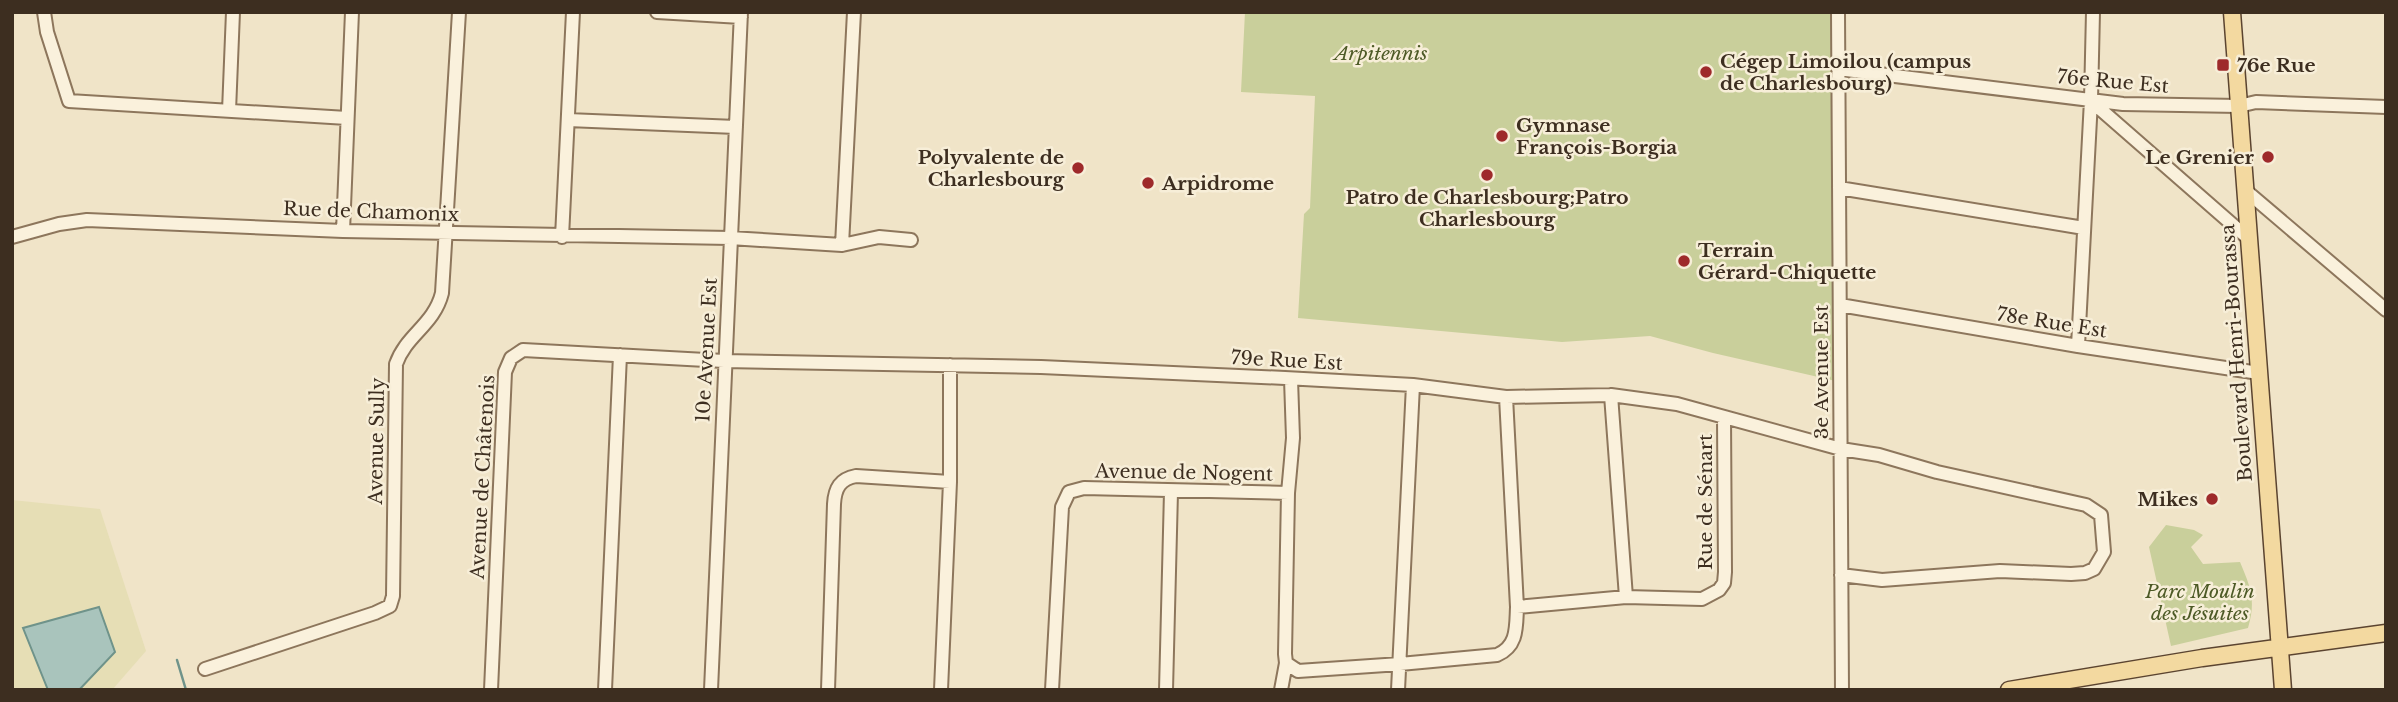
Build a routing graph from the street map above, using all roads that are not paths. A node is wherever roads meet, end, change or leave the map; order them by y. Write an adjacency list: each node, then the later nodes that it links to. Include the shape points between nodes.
1 (44, 12): 16 (street, via 69,101)
2 (233, 12): 16 (street)
3 (352, 12): 17 (street)
4 (460, 12): 24 (street, Avenue Sully)
5 (573, 12): 18 (street)
6 (657, 12): 11 (street)
7 (854, 12): 30 (street)
8 (1838, 12): 12 (street, 3e Avenue Est)
9 (2093, 12): 13 (street)
10 (2232, 12): 14 (main road, Boulevard Henri-Bourassa)
11 (741, 15): 19 (street, 10e Avenue Est)
12 (1838, 69): 13 (street, 76e Rue Est); 20 (street, 3e Avenue Est)
13 (2091, 100): 14 (street, 76e Rue Est); 22 (street); 28 (street)
14 (2239, 106): 15 (street, 76e Rue Est, via 2256,102); 21 (main road, Boulevard Henri-Bourassa)
15 (2386, 107)
16 (229, 111): 17 (street)
17 (347, 118): 23 (street)
18 (568, 120): 19 (street); 26 (street)
19 (736, 127): 27 (street, 10e Avenue Est)
20 (1839, 188): 22 (street); 31 (street, 3e Avenue Est)
21 (2245, 190): 28 (main road, Boulevard Henri-Bourassa); 32 (street)
22 (2084, 228): 33 (street)
23 (342, 231): 24 (street, Rue de Chamonix); 25 (street, Rue de Chamonix, via 87,220)
24 (447, 233): 26 (street, Rue de Chamonix); 54 (street, Avenue Sully, via 440,303 396,364 390,606)
25 (12, 237)
26 (562, 237): 27 (street, Rue de Chamonix)
27 (730, 239): 30 (street, Rue de Chamonix); 35 (street, 10e Avenue Est)
28 (2249, 239): 37 (main road, Boulevard Henri-Bourassa)
29 (911, 240): 30 (street, Rue de Chamonix, via 879,237)
30 (842, 244)
31 (1840, 305): 33 (street, 78e Rue Est); 43 (street, 3e Avenue Est)
32 (2386, 310)
33 (2078, 346): 37 (street, 78e Rue Est)
34 (620, 355): 35 (street, Avenue de Châtenois); 55 (street, Avenue de Châtenois, via 523,350 508,363); 56 (street)
35 (724, 360): 36 (street, 79e Rue Est); 57 (street, 10e Avenue Est)
36 (950, 365): 38 (street, 79e Rue Est); 44 (street)
37 (2259, 373): 51 (main road, Boulevard Henri-Bourassa)
38 (1291, 379): 39 (street, 79e Rue Est); 46 (street, via 1293,438)
39 (1413, 385): 41 (street, 79e Rue Est); 53 (street)
40 (1611, 395): 41 (street, 79e Rue Est); 42 (street, 79e Rue Est, via 1677,404); 48 (street)
41 (1506, 397): 49 (street)
42 (1724, 417): 43 (street, 79e Rue Est); 48 (street, Rue de Sénart, via 1724,583 1702,599)
43 (1841, 449): 47 (street, 3e Avenue Est); 47 (street, 79e Rue Est, via 2086,505 2101,515 2104,527 2104,552 2094,569 2085,573 2000,571 1882,580)
44 (950, 482): 58 (street, via 856,476 846,478 836,489); 59 (street)
45 (1171, 492): 46 (street, Avenue de Nogent); 60 (street, Avenue de Nogent, via 1084,488 1064,498); 61 (street)
46 (1288, 493): 52 (street)
47 (1842, 575): 64 (street, 3e Avenue Est)
48 (1626, 597): 49 (street, Rue de Sénart)
49 (1517, 607): 53 (street, via 1517,630 1506,651)
50 (2386, 633): 51 (main road)
51 (2279, 647): 65 (main road); 66 (main road, Boulevard Henri-Bourassa)
52 (1286, 663): 53 (street, via 1307,672); 62 (street)
53 (1400, 664): 63 (street)
54 (205, 669)
55 (491, 690)
56 (606, 690)
57 (711, 690)
58 (828, 690)
59 (941, 690)
60 (1052, 690)
61 (1166, 690)
62 (1281, 690)
63 (1398, 690)
64 (1842, 690)
65 (2009, 690)
66 (2283, 690)

